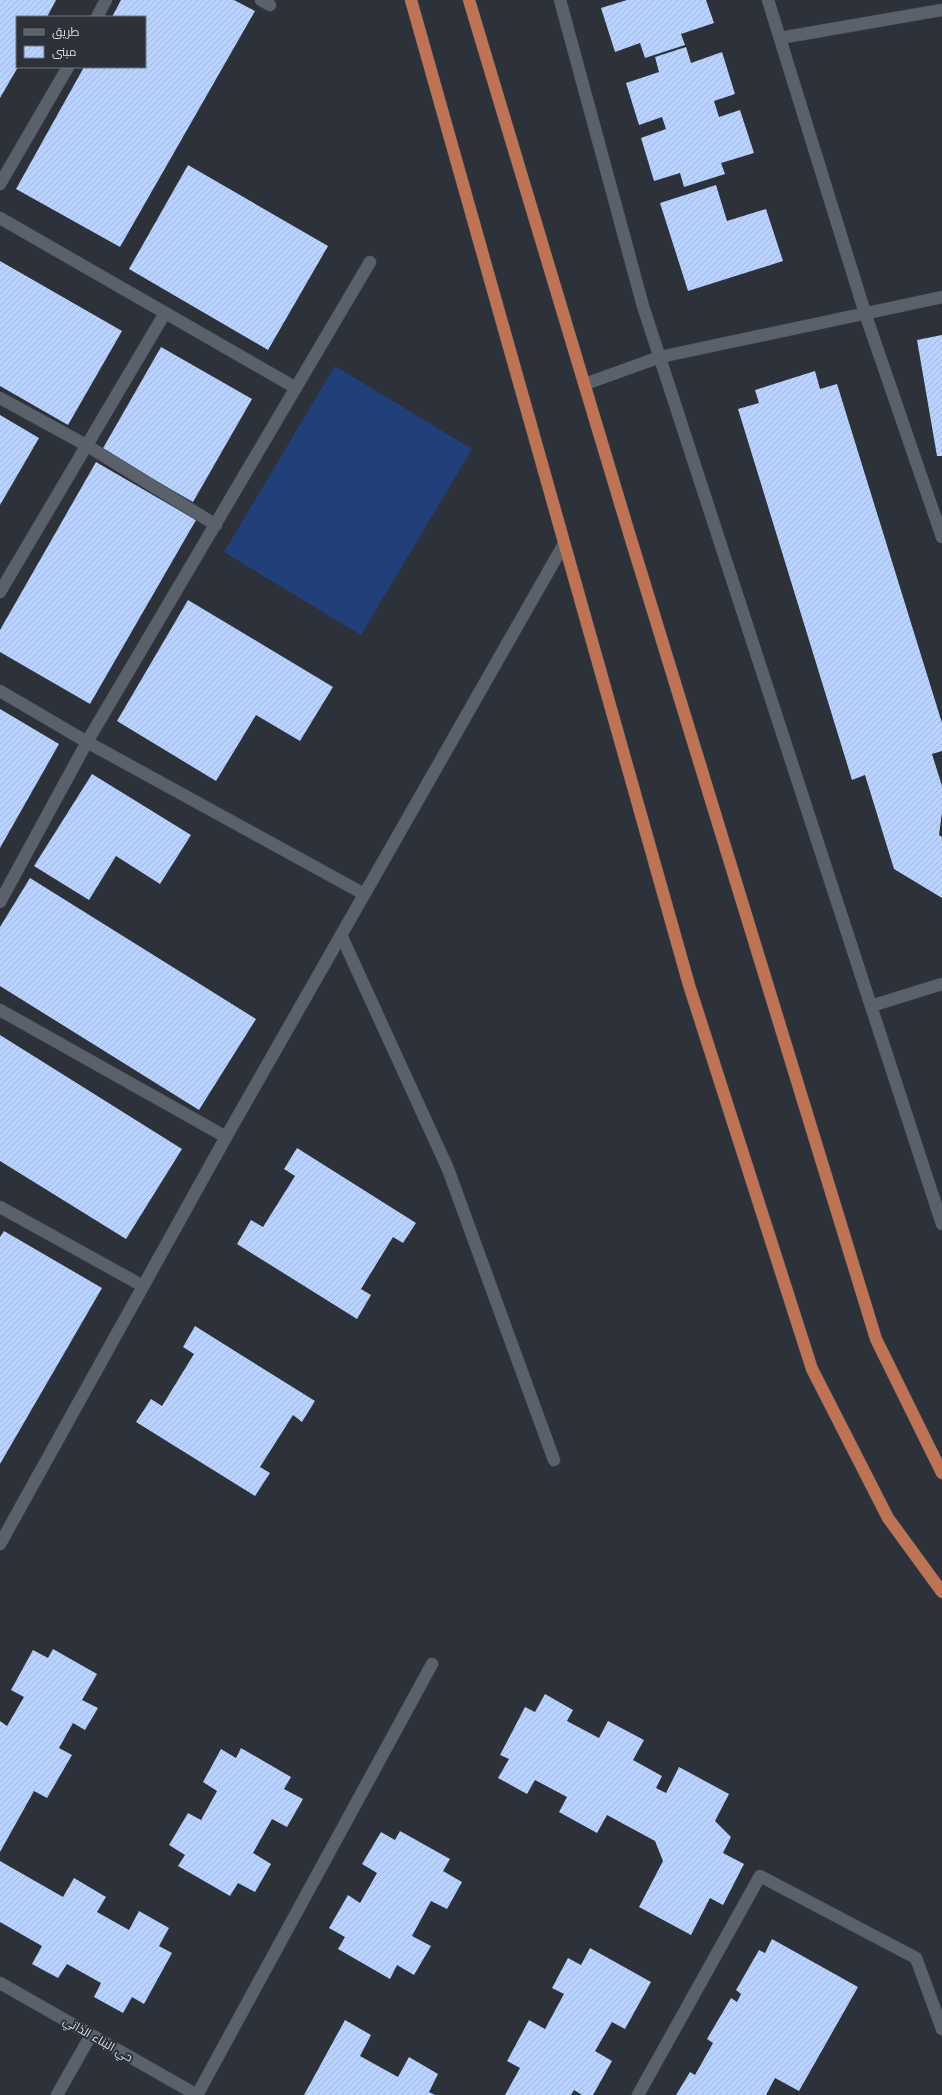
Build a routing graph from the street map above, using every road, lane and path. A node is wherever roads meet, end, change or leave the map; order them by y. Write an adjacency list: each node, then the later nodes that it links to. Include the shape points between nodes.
1 (106, 0): 7 (street)
2 (411, 0): 23 (highway)
3 (469, 0): 17 (highway)
4 (560, 0): 16 (street, via 643,306)
5 (768, 0): 8 (street)
6 (942, 10): 8 (street)
7 (98, 16)
8 (780, 38): 15 (street)
9 (67, 68): 10 (street)
10 (0, 184)
11 (0, 218): 14 (street)
12 (370, 262): 18 (street)
13 (942, 297): 15 (street)
14 (165, 313): 18 (street); 20 (street)
15 (865, 313): 16 (street); 22 (street)
16 (660, 357): 17 (street); 31 (street)
17 (585, 384): 38 (highway, via 876,1339)
18 (296, 388): 21 (street)
19 (0, 398): 20 (street)
20 (86, 445): 21 (street); 24 (street)
21 (216, 525): 26 (street)
22 (942, 537)
23 (564, 544): 27 (street); 40 (highway, via 688,986 812,1369 888,1518)
24 (0, 592)
25 (0, 691): 26 (street)
26 (87, 742): 27 (street); 28 (street)
27 (364, 894): 29 (street)
28 (0, 902)
29 (341, 935): 33 (street); 37 (street, via 448,1169)
30 (942, 984): 31 (street)
31 (871, 1006): 35 (street)
32 (0, 1010): 33 (street)
33 (226, 1137): 36 (street)
34 (0, 1208): 36 (street)
35 (942, 1224)
36 (143, 1286): 39 (street)
37 (554, 1460)
38 (942, 1474)
39 (0, 1544)
40 (942, 1592)
41 (432, 1664): 46 (street)
42 (0, 1983): 44 (street, حي البناء الذاتي)
43 (942, 2030): 47 (street, via 916,1958 760,1876)
44 (91, 2034): 45 (street); 46 (street, حي البناء الذاتي)
45 (57, 2095)
46 (197, 2095)
47 (638, 2095)

